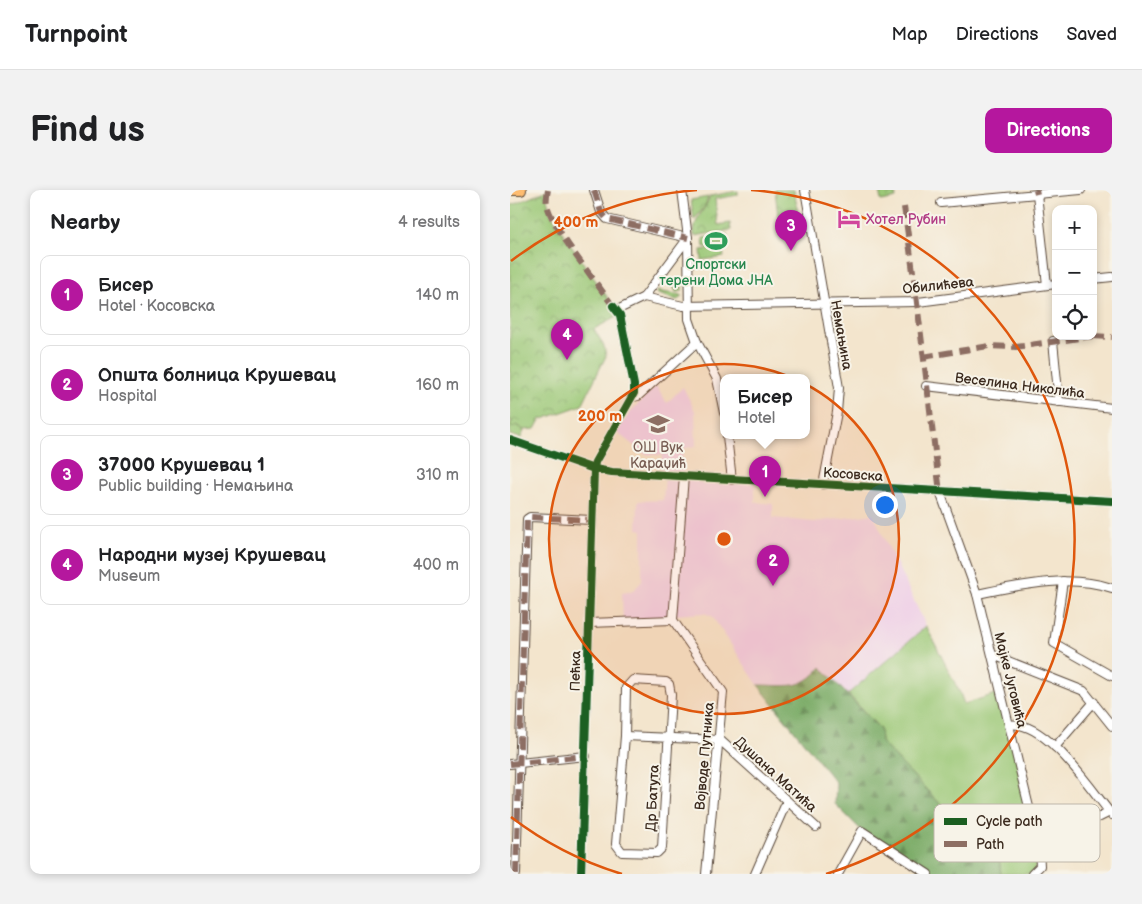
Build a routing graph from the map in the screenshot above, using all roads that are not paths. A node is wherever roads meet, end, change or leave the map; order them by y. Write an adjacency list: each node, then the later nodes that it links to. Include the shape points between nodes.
1 (594, 190): 7 (street, via 601,212 608,219)
2 (682, 190): 7 (street)
3 (806, 190): 12 (street, Немањина)
4 (1081, 190): 5 (street)
5 (1037, 194): 6 (street); 10 (street)
6 (941, 203)
7 (688, 238): 11 (street); 13 (street)
8 (1112, 277): 9 (street)
9 (1097, 279)
10 (1052, 284): 12 (street, Обилићева, via 918,302)
11 (644, 297): 13 (street, Обилићева); 18 (street, via 615,308 634,381 634,393)
12 (823, 303): 13 (street, Обилићева); 26 (street, Немањина, via 839,396)
13 (688, 306): 15 (street)
14 (1053, 341): 19 (street)
15 (697, 342): 17 (street, via 717,379); 18 (street, via 638,396)
16 (926, 386): 19 (street, Веселина Николића)
17 (720, 394)
18 (630, 398): 23 (street)
19 (1059, 402): 20 (street, Веселина Николића)
20 (1112, 408)
21 (727, 439): 25 (street)
22 (510, 440): 23 (street, Косовска)
23 (594, 469): 24 (street, Косовска); 29 (street, Пећка)
24 (684, 476): 25 (street, Косовска); 33 (street)
25 (732, 480): 26 (street, Косовска)
26 (823, 485): 27 (street, Косовска)
27 (940, 492): 28 (street, Косовска); 32 (street, Мајке Југовића)
28 (1112, 501)
29 (592, 520): 34 (street, Пећка); 45 (street, via 527,519)
30 (1063, 581): 31 (street, via 1075,580); 32 (street); 36 (street, via 1054,643)
31 (1112, 588)
32 (977, 594): 35 (street, Мајке Југовића)
33 (674, 620): 34 (street); 42 (street, Војводе Путника, via 723,692)
34 (589, 623): 44 (street, Пећка)
35 (993, 655): 37 (street, via 1080,689); 38 (street, Мајке Југовића)
36 (1112, 676)
37 (1094, 702): 39 (street); 43 (street)
38 (1010, 725): 43 (street, via 1019,723 1030,728); 47 (street, Мајке Југовића)
39 (1112, 726)
40 (625, 736): 41 (street); 41 (street, Др Батута, via 627,685 633,680 648,680 669,684 672,704); 41 (street, Др Батута, via 616,844 622,852 656,853 662,848)
41 (668, 738): 42 (street)
42 (720, 740): 46 (street, Душана Матића); 53 (street, Војводе Путника)
43 (1055, 747): 48 (street)
44 (586, 756): 45 (street); 52 (street, Пећка)
45 (514, 764): 51 (street)
46 (787, 802): 49 (street, Душана Матића); 54 (street)
47 (1028, 804)
48 (1111, 814)
49 (816, 827)
50 (1040, 862): 57 (street, Мајке Југовића)
51 (516, 874)
52 (581, 874)
53 (706, 874)
54 (755, 874)
55 (838, 874): 56 (street, via 862,831)
56 (928, 874)
57 (1032, 874)

